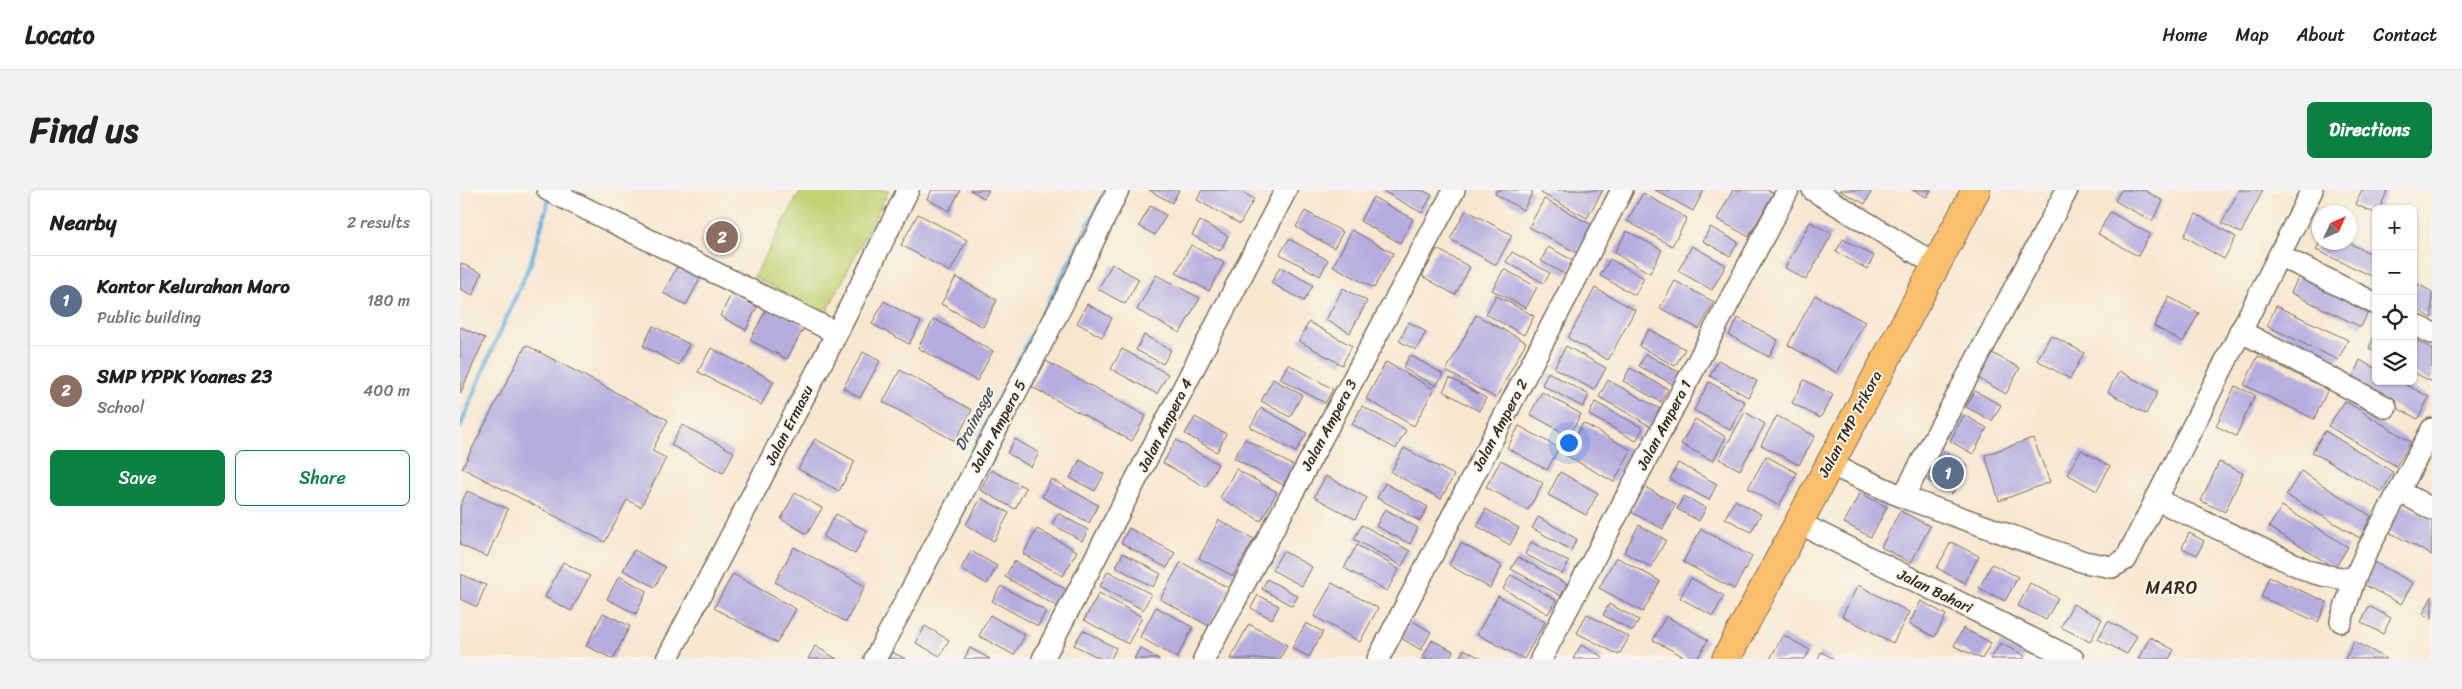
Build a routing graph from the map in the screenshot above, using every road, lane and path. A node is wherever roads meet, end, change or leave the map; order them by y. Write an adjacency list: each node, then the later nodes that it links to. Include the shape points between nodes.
1 (548, 190): 17 (street)
2 (908, 190): 17 (street, Jalan Ermasu)
3 (1118, 190): 30 (street, Jalan Ampera 5, via 1064,301)
4 (1286, 190): 31 (street, Jalan Ampera 4)
5 (1454, 190): 32 (street, Jalan Ampera 3)
6 (1622, 190): 33 (street, Jalan Ampera 2)
7 (1788, 190): 34 (street, Jalan Ampera 1)
8 (1976, 190): 13 (highway, Jalan TMP Trikora)
9 (2067, 190): 23 (street)
10 (2312, 190): 12 (street)
11 (1818, 191): 13 (street)
12 (2279, 255): 14 (street); 16 (street)
13 (1936, 265): 21 (highway, Jalan TMP Trikora)
14 (2372, 302)
15 (2417, 326): 18 (street)
16 (2240, 331): 19 (street); 24 (street)
17 (837, 332): 29 (street, Jalan Ermasu)
18 (2432, 333)
19 (2386, 407)
20 (2432, 429): 22 (street)
21 (1829, 464): 23 (street); 26 (highway, Jalan TMP Trikora)
22 (2399, 491): 25 (street); 27 (street)
23 (1903, 496): 24 (street, via 2084,562 2112,566 2126,559)
24 (2155, 499): 27 (street, via 2311,572)
25 (2432, 509)
26 (1797, 522): 35 (highway, Jalan TMP Trikora); 36 (street, Jalan Bahari)
27 (2354, 580): 28 (street)
28 (2341, 621)
29 (668, 659)
30 (875, 659)
31 (1043, 659)
32 (1204, 659)
33 (1378, 659)
34 (1541, 659)
35 (1726, 659)
36 (2073, 659)

